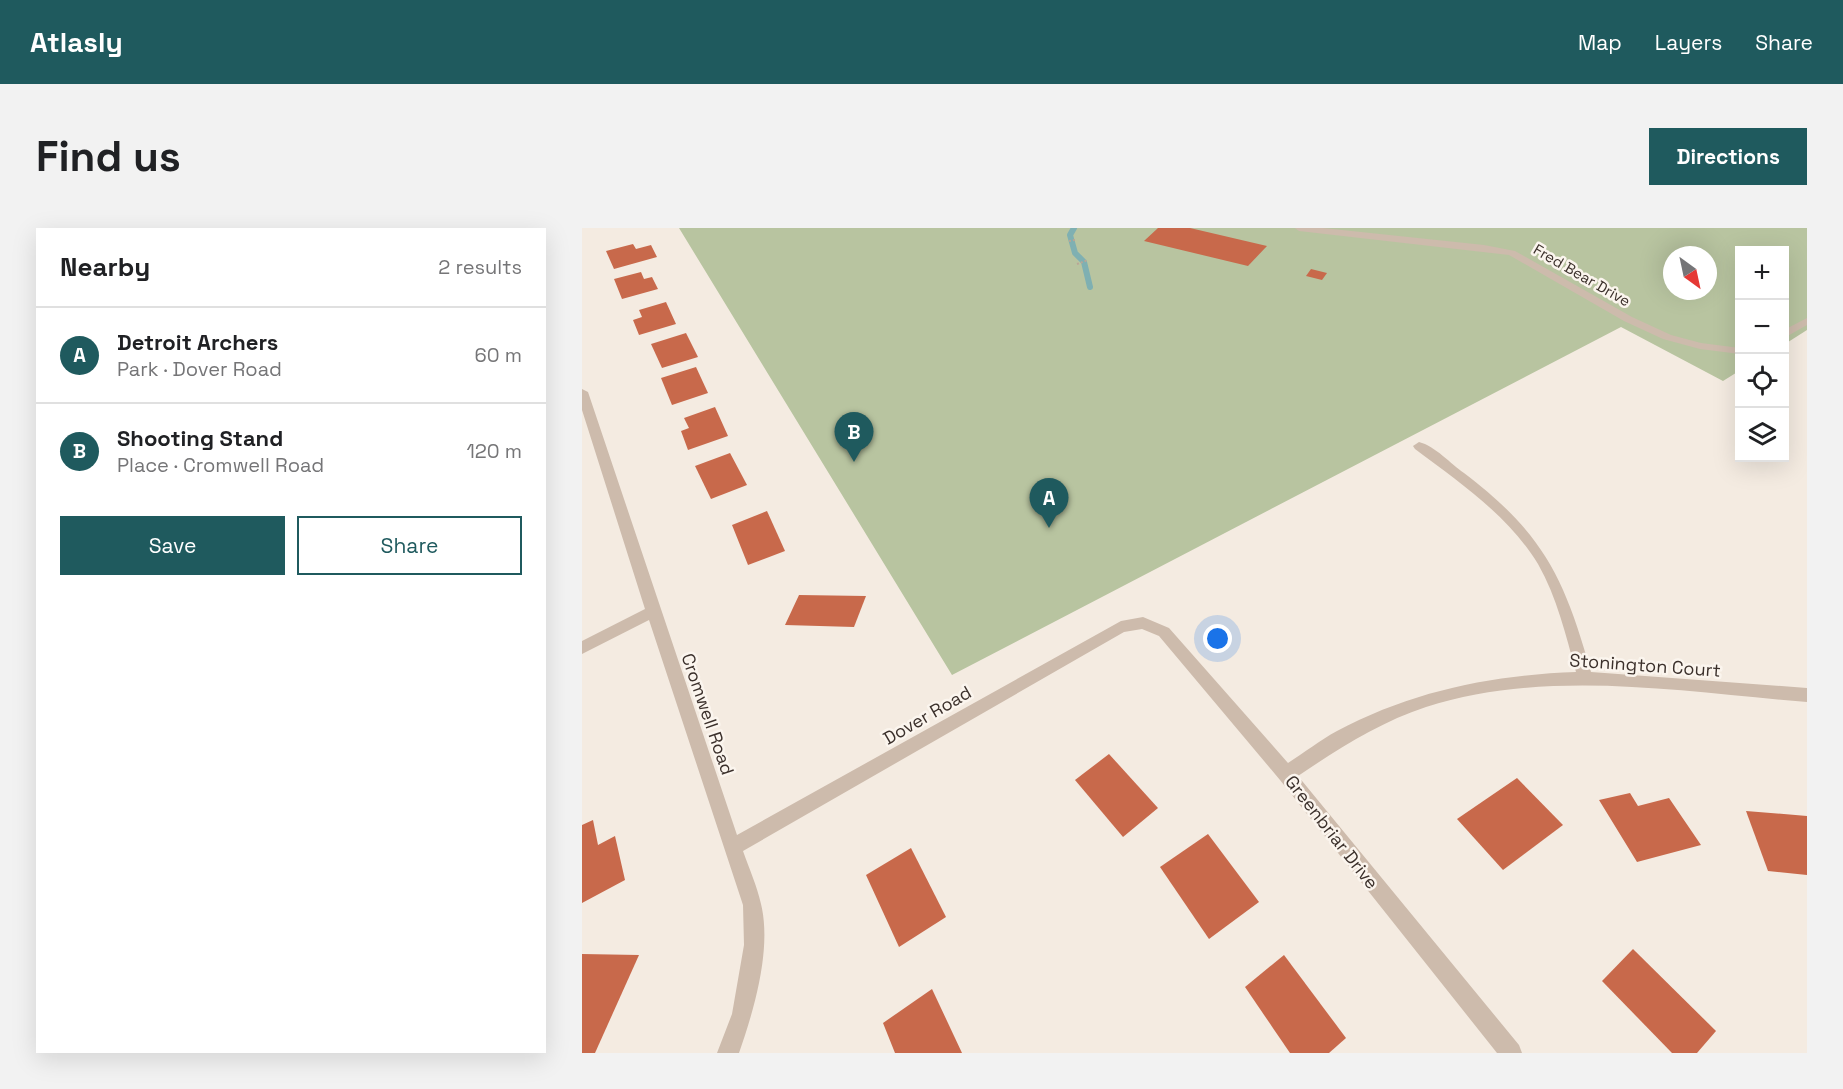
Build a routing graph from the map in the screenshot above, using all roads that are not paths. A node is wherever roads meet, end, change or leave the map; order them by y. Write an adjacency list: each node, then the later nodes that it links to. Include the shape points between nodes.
1 (1299, 228): 4 (street, Fred Bear Drive, via 1512,253 1667,337)
2 (1807, 321): 3 (street)
3 (1789, 332)
4 (1735, 350)
5 (582, 392): 7 (street, Cromwell Road)
6 (1419, 446): 10 (street, via 1504,513 1536,550 1558,594)
7 (654, 611): 9 (street); 13 (street, Cromwell Road)
8 (1143, 623): 12 (street, Greenbriar Drive, via 1164,632); 13 (street, Dover Road, via 1121,627)
9 (582, 648)
10 (1585, 678): 11 (street, Stonington Court); 12 (street, Stonington Court, via 1492,685 1423,701 1343,736)
11 (1807, 695)
12 (1286, 774): 15 (street, Greenbriar Drive)
13 (733, 848): 14 (street, Cromwell Road, via 752,905 754,945 742,1014)
14 (728, 1053)
15 (1511, 1053)

